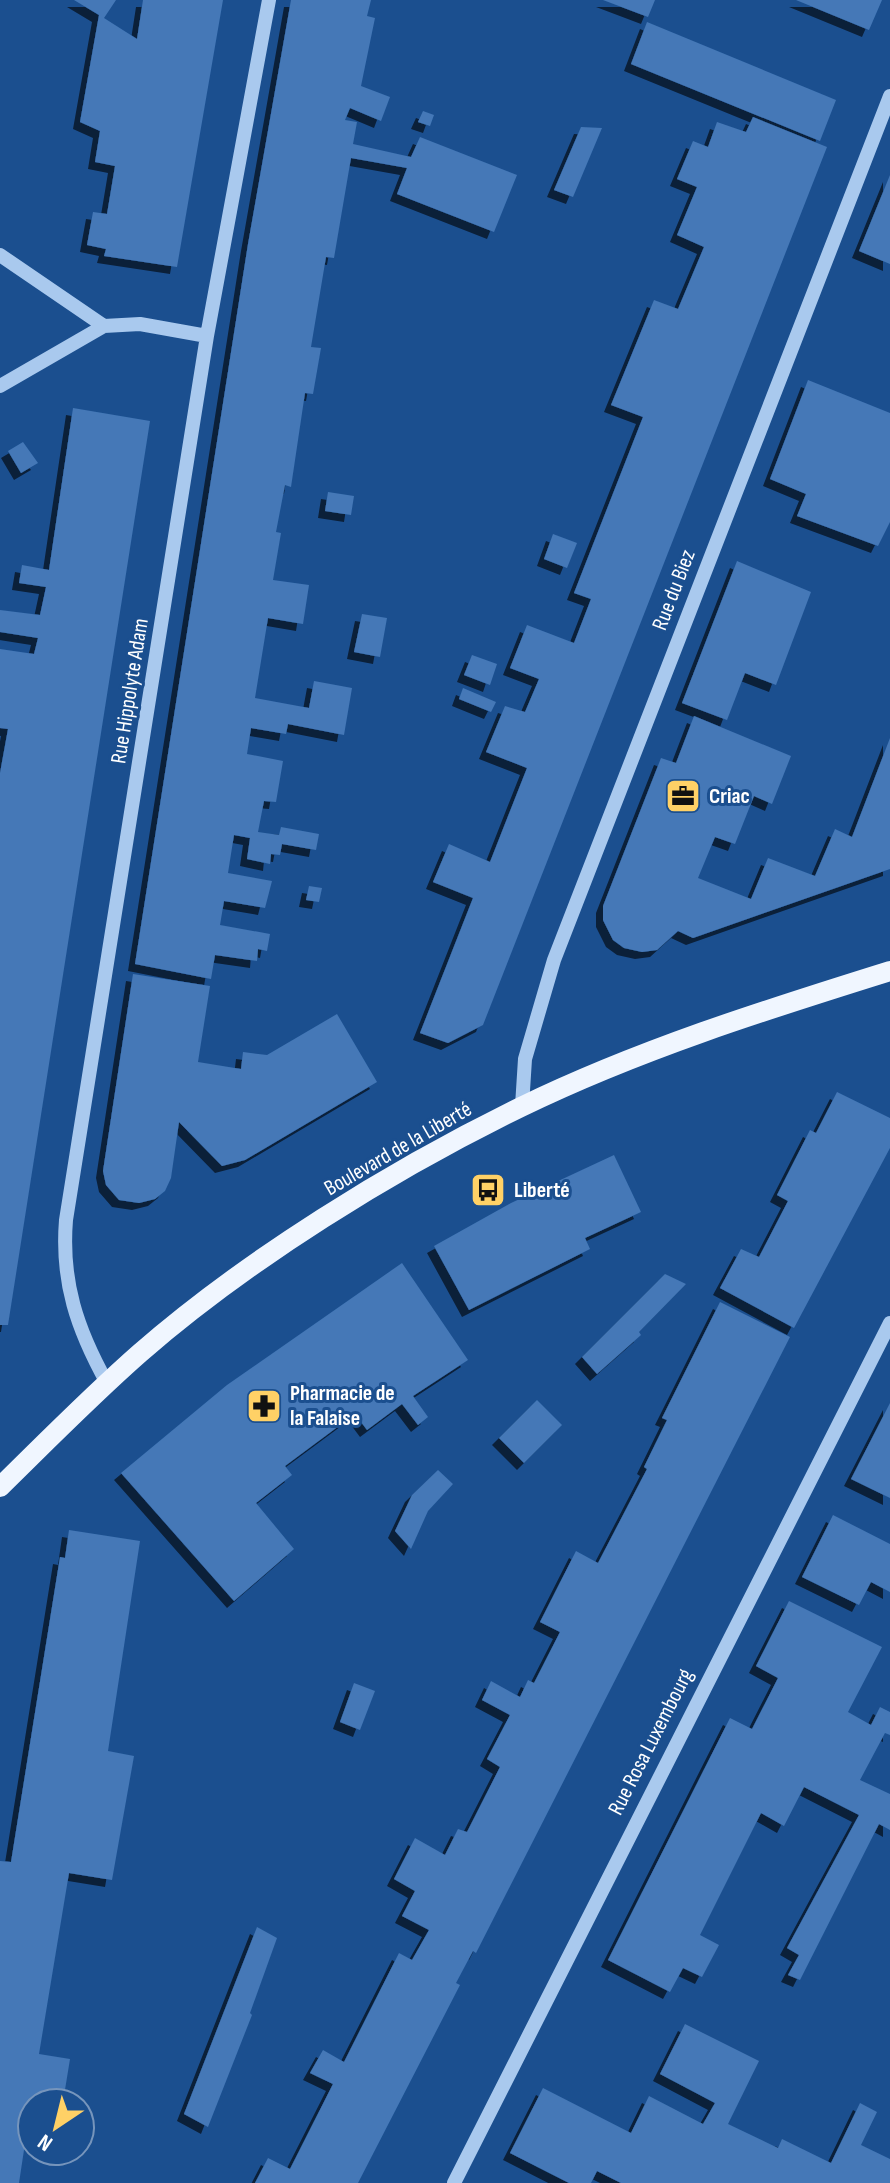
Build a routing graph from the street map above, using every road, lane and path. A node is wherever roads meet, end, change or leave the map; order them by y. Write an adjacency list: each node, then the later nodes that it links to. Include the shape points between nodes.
1 (269, 0): 5 (street, Rue Hippolyte Adam)
2 (890, 96): 8 (street, Rue du Biez, via 554,960 525,1059)
3 (0, 255): 4 (street)
4 (104, 326): 5 (street, via 140,324); 6 (street)
5 (207, 336): 10 (street, Rue Hippolyte Adam, via 66,1220 65,1276 71,1304)
6 (0, 386)
7 (890, 971): 8 (main road, Boulevard de la Liberté, via 653,1051)
8 (522, 1106): 10 (main road, Boulevard de la Liberté, via 317,1224 175,1325)
9 (890, 1323): 12 (street, Rue Rosa Luxembourg)
10 (107, 1383): 11 (main road, Boulevard de la Liberté)
11 (0, 1487)
12 (454, 2183)

